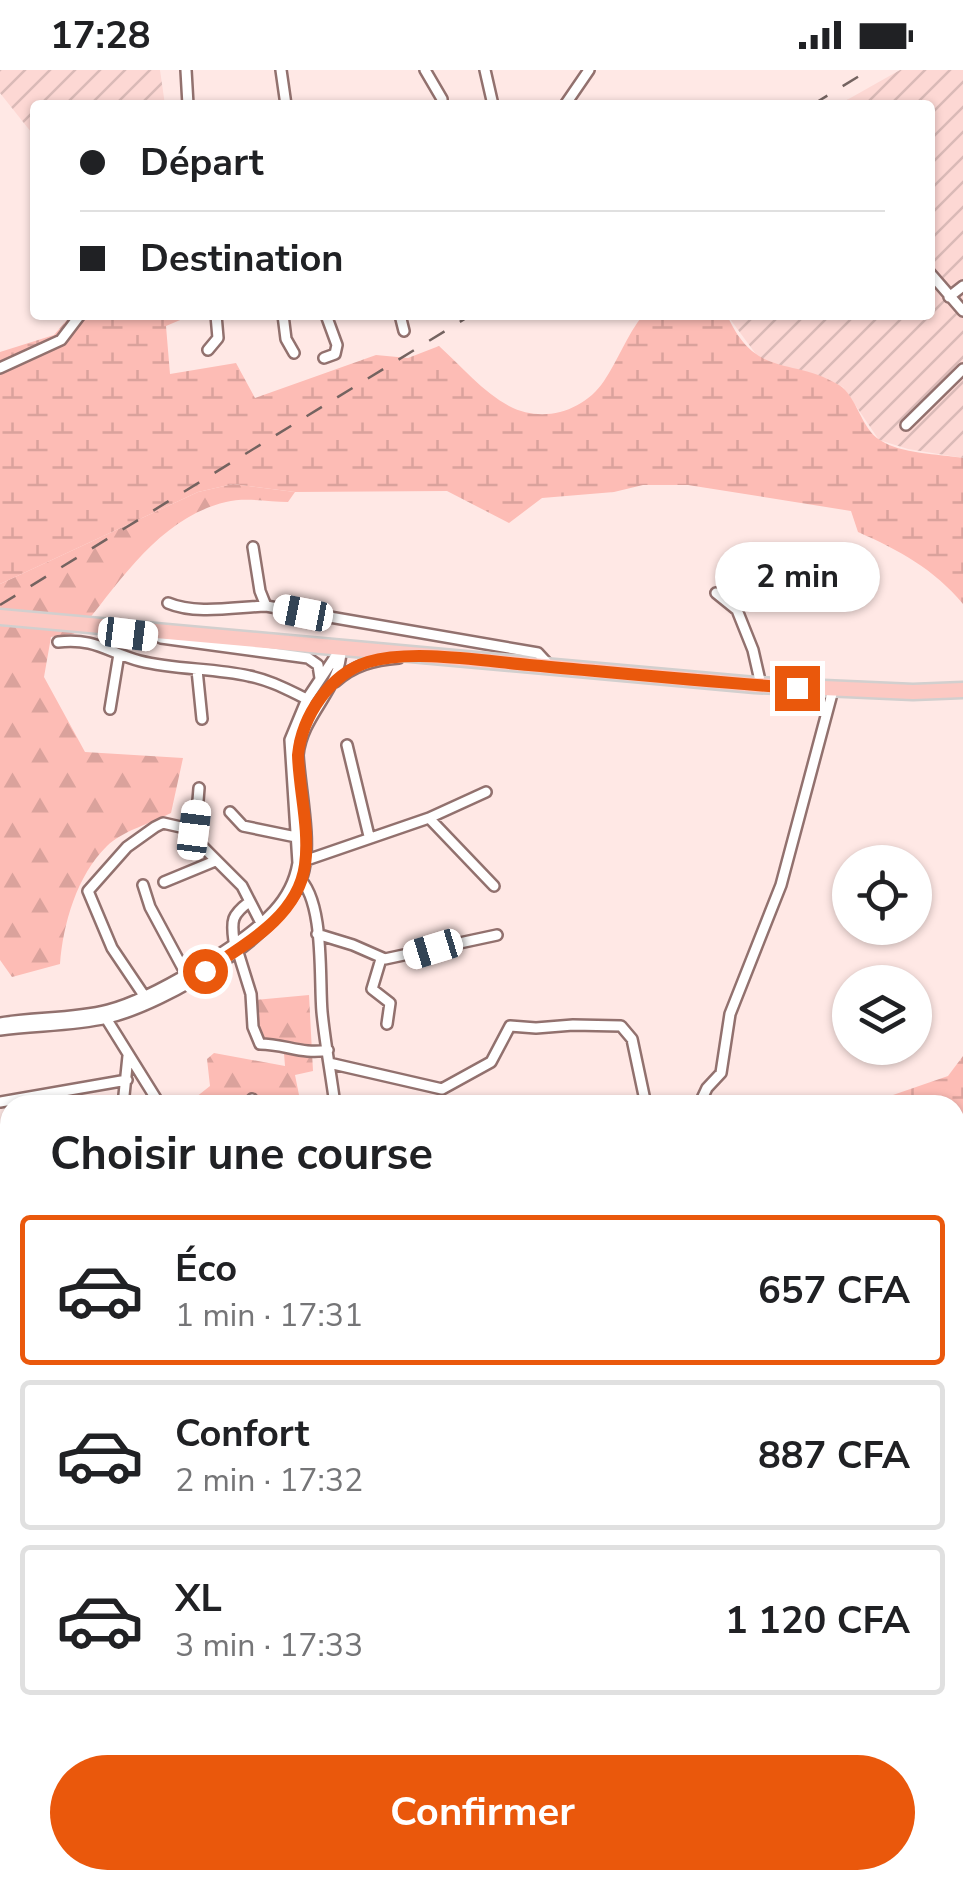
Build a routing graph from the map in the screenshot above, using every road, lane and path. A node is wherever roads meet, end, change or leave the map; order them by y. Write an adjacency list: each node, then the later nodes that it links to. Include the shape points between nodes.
1 (186, 70): 6 (street)
2 (282, 70): 7 (street)
3 (425, 70): 8 (street)
4 (485, 70): 9 (street)
5 (589, 70): 10 (street)
6 (188, 100)
7 (285, 100)
8 (442, 100)
9 (492, 100)
10 (568, 100)
11 (935, 280): 13 (street)
12 (963, 286): 13 (street)
13 (950, 297): 14 (street)
14 (963, 311)
15 (76, 320): 24 (street, via 61,340)
16 (216, 320): 21 (street, via 218,338)
17 (284, 320): 22 (street)
18 (328, 320): 23 (street, via 336,345 335,354)
19 (401, 320): 20 (street)
20 (404, 331)
21 (208, 350)
22 (294, 353)
23 (324, 358)
24 (0, 368)
25 (963, 368): 26 (street)
26 (906, 425)
27 (254, 547): 30 (street)
28 (716, 593): 40 (street, via 737,610)
29 (168, 603): 30 (street)
30 (266, 606): 37 (street, via 538,653)
31 (0, 617): 32 (highway)
32 (64, 623): 34 (highway); 39 (street, via 298,656 318,665)
33 (58, 642): 35 (street, via 94,642)
34 (341, 648): 36 (highway); 39 (street); 41 (street)
35 (119, 654): 38 (street); 45 (street)
36 (453, 658): 37 (highway); 41 (street, via 368,662)
37 (552, 667): 40 (highway)
38 (198, 670): 44 (street, via 257,678); 46 (street)
39 (320, 680): 44 (street)
40 (761, 685): 42 (highway)
41 (330, 687): 56 (street, via 300,737)
42 (833, 690): 43 (highway); 81 (street, via 781,885 730,1014 721,1073)
43 (963, 690)
44 (307, 699): 54 (street, via 290,740)
45 (110, 709)
46 (202, 718)
47 (347, 745): 53 (street)
48 (199, 788): 52 (street)
49 (486, 792): 51 (street)
50 (230, 812): 54 (street, via 243,826)
51 (429, 818): 53 (street); 60 (street)
52 (194, 830): 55 (street); 68 (street, via 155,827 127,846 88,891 112,948)
53 (369, 836): 56 (street)
54 (296, 837): 56 (street)
55 (215, 862): 58 (street); 61 (street, via 242,886)
56 (302, 862): 57 (street)
57 (299, 878): 62 (street); 63 (street, via 310,894); 65 (street, via 284,911)
58 (164, 882)
59 (143, 885): 67 (street)
60 (494, 886)
61 (249, 902): 62 (street); 65 (street, via 231,920)
62 (261, 924): 65 (street)
63 (318, 934): 66 (street); 72 (street)
64 (497, 935): 66 (street)
65 (236, 945): 67 (street); 69 (street, via 152,1002); 72 (street, via 260,1044 308,1054)
66 (381, 959): 70 (street, via 372,989 390,1003)
67 (186, 974): 68 (street)
68 (145, 997): 69 (street)
69 (104, 1015): 71 (street); 73 (street)
70 (388, 1024)
71 (0, 1027)
72 (328, 1050): 74 (street)
73 (128, 1056): 75 (street); 78 (street)
74 (330, 1063): 79 (street); 80 (street, via 442,1089 491,1062 510,1026 621,1026 632,1039)
75 (127, 1080): 76 (street); 77 (street)
76 (74, 1095)
77 (125, 1095)
78 (155, 1095)
79 (335, 1095)
80 (644, 1095)
81 (704, 1095)

